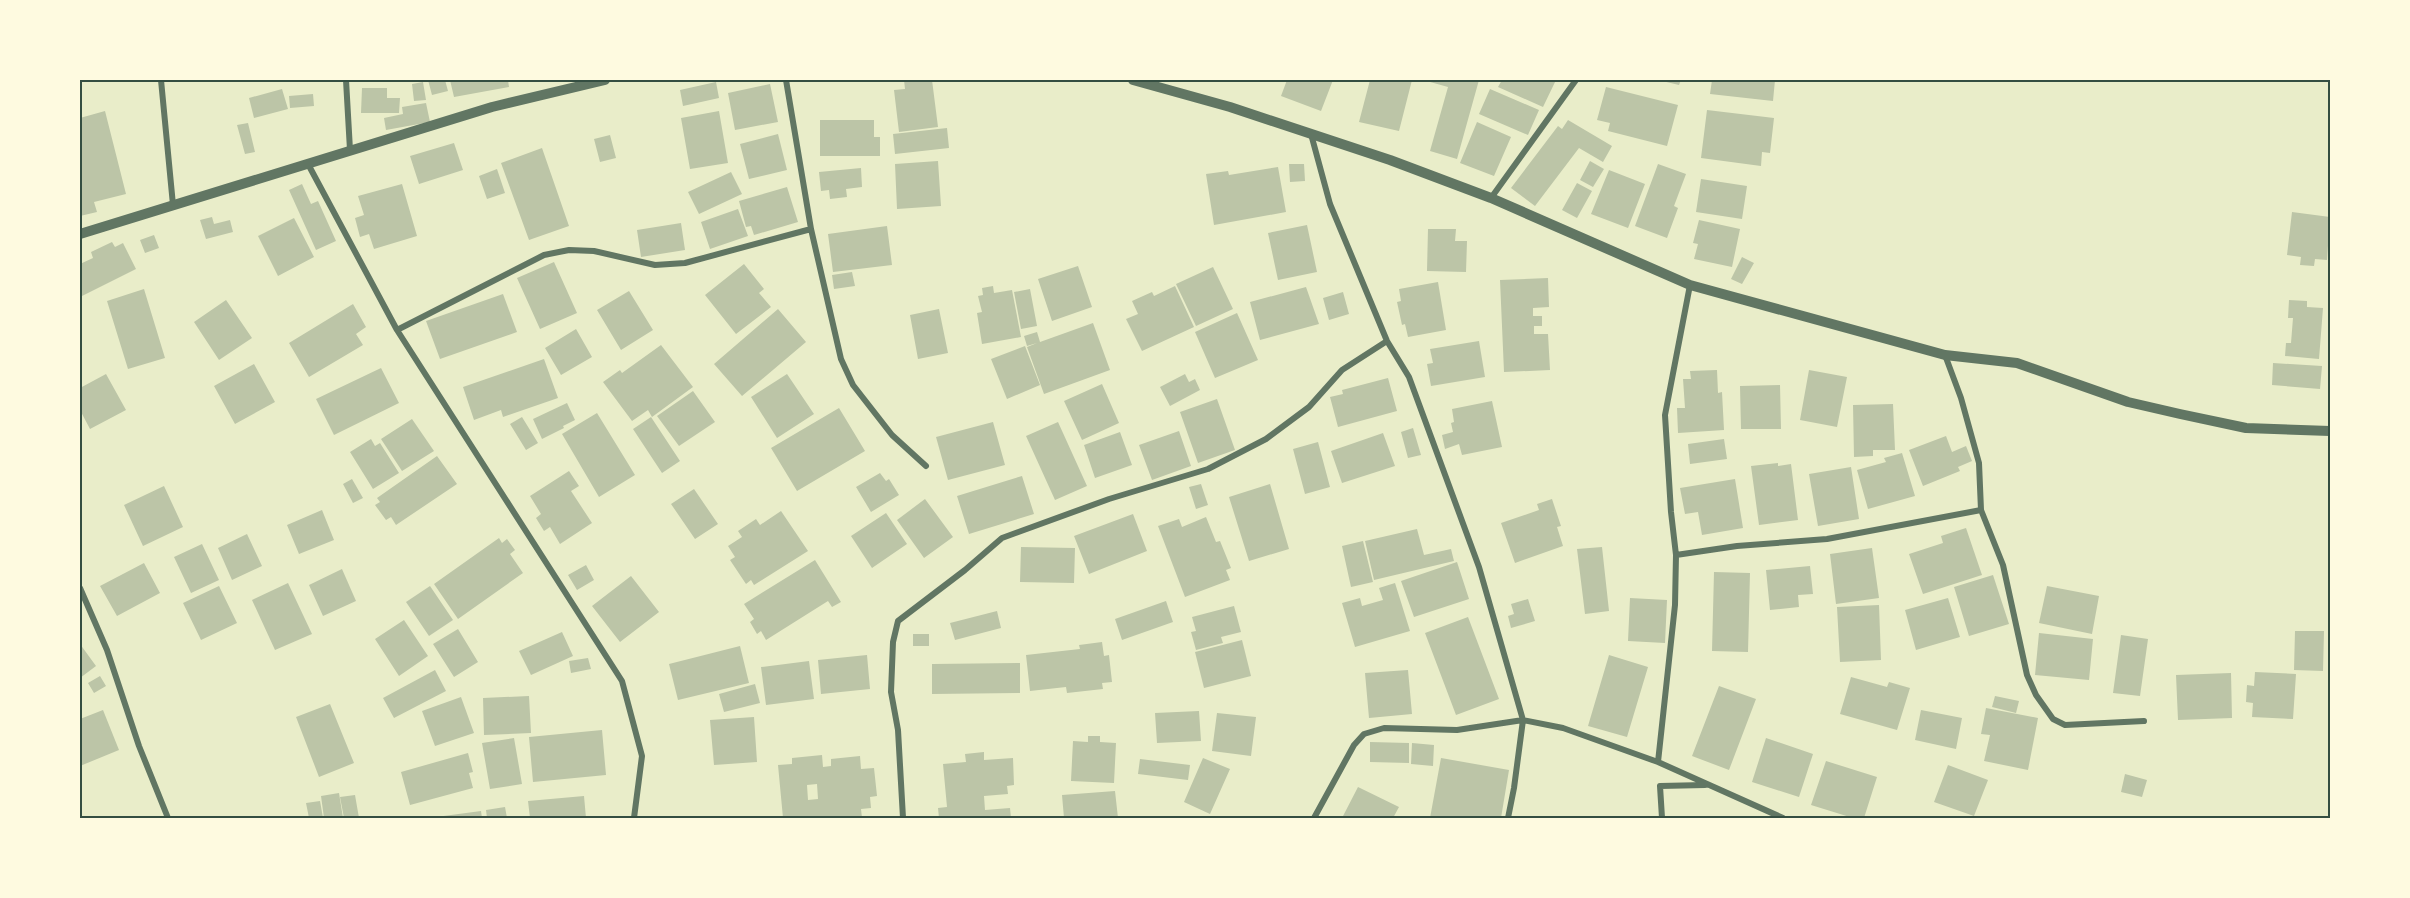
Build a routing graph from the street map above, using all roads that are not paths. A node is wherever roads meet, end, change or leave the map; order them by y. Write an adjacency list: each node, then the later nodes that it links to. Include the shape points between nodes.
1 (161, 80): 11 (street)
2 (346, 80): 8 (street)
3 (605, 80): 8 (street, via 492,107)
4 (786, 80): 12 (street)
5 (1133, 80): 7 (street)
6 (1576, 80): 10 (street)
7 (1311, 134): 10 (street); 16 (street, via 1330,204)
8 (350, 150): 9 (street)
9 (308, 163): 11 (street); 15 (street)
10 (1491, 198): 14 (street)
11 (173, 205): 13 (street)
12 (811, 229): 15 (street, via 684,264 656,265 594,251 544,255); 19 (street, via 841,359 853,385 892,435)
13 (80, 234)
14 (1690, 285): 17 (street); 21 (street, via 1665,415)
15 (397, 330): 28 (street, via 622,681 642,756)
16 (1387, 340): 23 (street, via 1409,377 1479,567); 29 (street, via 1342,370 1309,407 1266,439 1208,469 1002,538 898,621 891,692 898,730)
17 (1945, 355): 18 (street, via 2017,363 2128,402 2246,428); 20 (street, via 1978,463)
18 (2331, 431)
19 (926, 466)
20 (1981, 510): 21 (street, via 1827,539); 24 (street, via 2003,565 2027,675 2053,719 2065,725)
21 (1676, 555): 25 (street, via 1675,605)
22 (80, 588): 27 (street, via 107,650)
23 (1523, 720): 25 (street, via 1563,728); 30 (street, via 1457,730 1384,728 1364,734 1354,745); 31 (street)
24 (2144, 721)
25 (1658, 762): 26 (street)
26 (1709, 785): 32 (street, via 1660,786); 33 (street)
27 (168, 819)
28 (634, 819)
29 (903, 819)
30 (1314, 819)
31 (1508, 819)
32 (1662, 819)
33 (1783, 819)

